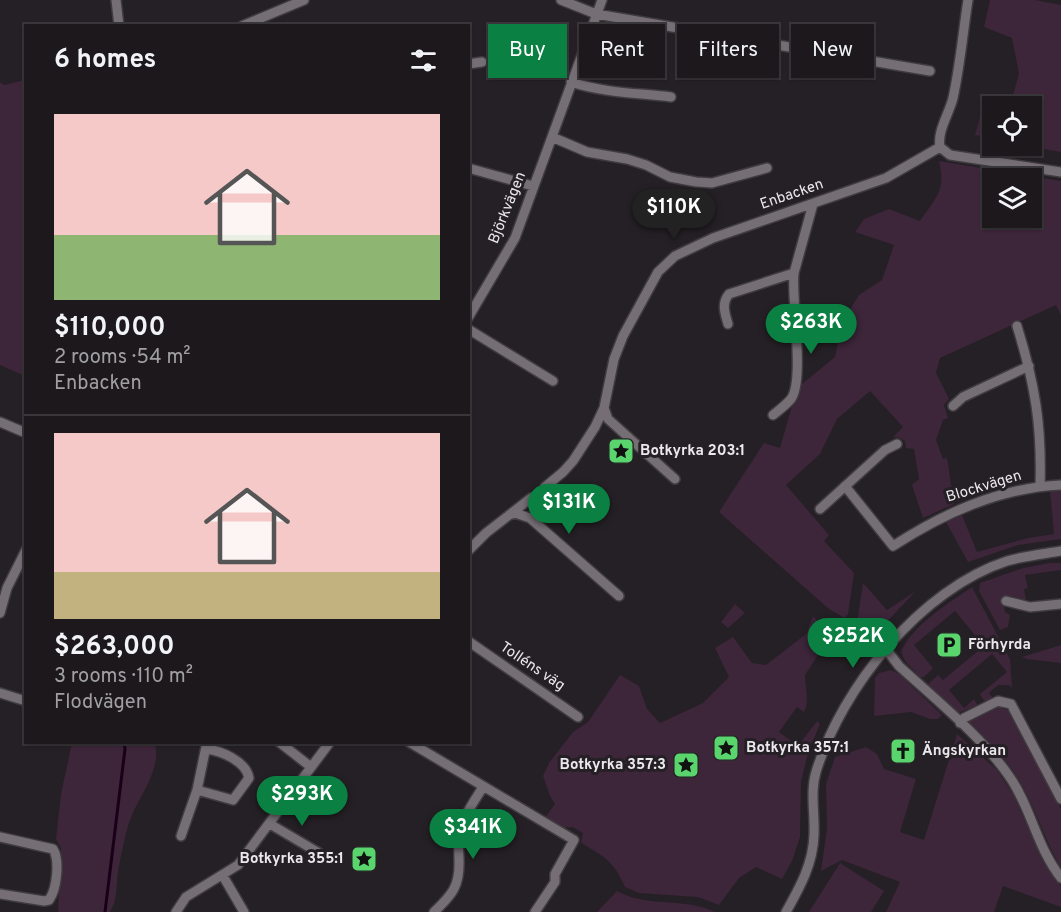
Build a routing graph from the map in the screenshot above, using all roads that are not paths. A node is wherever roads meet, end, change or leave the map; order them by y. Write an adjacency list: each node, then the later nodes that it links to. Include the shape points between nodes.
1 (116, 0): 8 (street)
2 (304, 0): 7 (street)
3 (561, 0): 6 (street)
4 (602, 0): 6 (street, Björkvägen)
5 (968, 0): 17 (street)
6 (596, 14): 13 (street); 14 (street, Björkvägen)
7 (269, 15): 9 (street); 10 (street)
8 (119, 24)
9 (247, 24)
10 (272, 24)
11 (482, 62): 12 (street)
12 (470, 64)
13 (930, 70)
14 (571, 82): 15 (street, via 613,92); 16 (street, Björkvägen)
15 (672, 97)
16 (552, 137): 18 (street, via 587,152 627,159 670,177 696,182 712,183); 21 (street, Björkvägen)
17 (940, 147): 20 (street, via 950,155); 22 (street, Enbacken, via 886,178)
18 (767, 168)
19 (470, 169): 21 (street)
20 (1061, 172)
21 (533, 186): 24 (street, Björkvägen, via 514,238)
22 (813, 204): 23 (street); 31 (street, Enbacken, via 713,238 677,254 664,266 648,288 620,344)
23 (794, 273): 25 (street, via 729,294 724,300); 32 (street, via 798,349 794,386 791,399)
24 (470, 315)
25 (728, 324)
26 (1017, 326): 28 (street)
27 (470, 330): 29 (street)
28 (1029, 366): 30 (street, via 963,397); 39 (street, via 1039,417)
29 (553, 381)
30 (953, 406)
31 (604, 408): 36 (street, via 608,419); 40 (street, Enbacken, via 578,454)
32 (773, 415)
33 (0, 422): 34 (street)
34 (24, 432)
35 (897, 444): 38 (street)
36 (675, 479)
37 (1061, 485): 39 (street, Blockvägen)
38 (845, 486): 39 (street, Blockvägen, via 892,546 968,505); 42 (street)
39 (1040, 486)
40 (545, 487)
41 (531, 498): 43 (street)
42 (820, 509)
43 (509, 515): 44 (street); 47 (street, via 530,518)
44 (470, 549)
45 (1061, 551): 52 (street, via 1008,561 971,577 926,610)
46 (24, 554): 50 (street, via 10,580)
47 (619, 596)
48 (1006, 601): 49 (street, via 1023,607)
49 (1061, 604)
50 (0, 613)
51 (470, 642): 55 (street, Tolléns väg)
52 (886, 649): 56 (street); 76 (street, via 842,713 816,772 811,856)
53 (0, 693): 54 (street)
54 (24, 700)
55 (578, 717)
56 (960, 723): 64 (street, via 998,701 1011,704); 70 (street, via 1009,775 1042,850)
57 (282, 744): 61 (street)
58 (328, 744): 61 (street)
59 (412, 744): 62 (street)
60 (207, 746): 63 (street); 63 (street, via 233,760 248,772 249,778 233,800)
61 (311, 767): 65 (street)
62 (483, 787): 74 (street, via 462,823 456,887); 75 (street, via 574,840 555,874 555,882)
63 (197, 790): 66 (street)
64 (1061, 799)
65 (270, 824): 68 (street); 69 (street, via 238,865)
66 (181, 836)
67 (0, 837): 71 (street, via 53,849 56,859 49,900)
68 (319, 853)
69 (223, 876): 72 (street, via 186,897); 73 (street)
70 (1061, 878)
71 (0, 894)
72 (176, 912)
73 (244, 912)
74 (434, 912)
75 (535, 912)
76 (786, 912)

